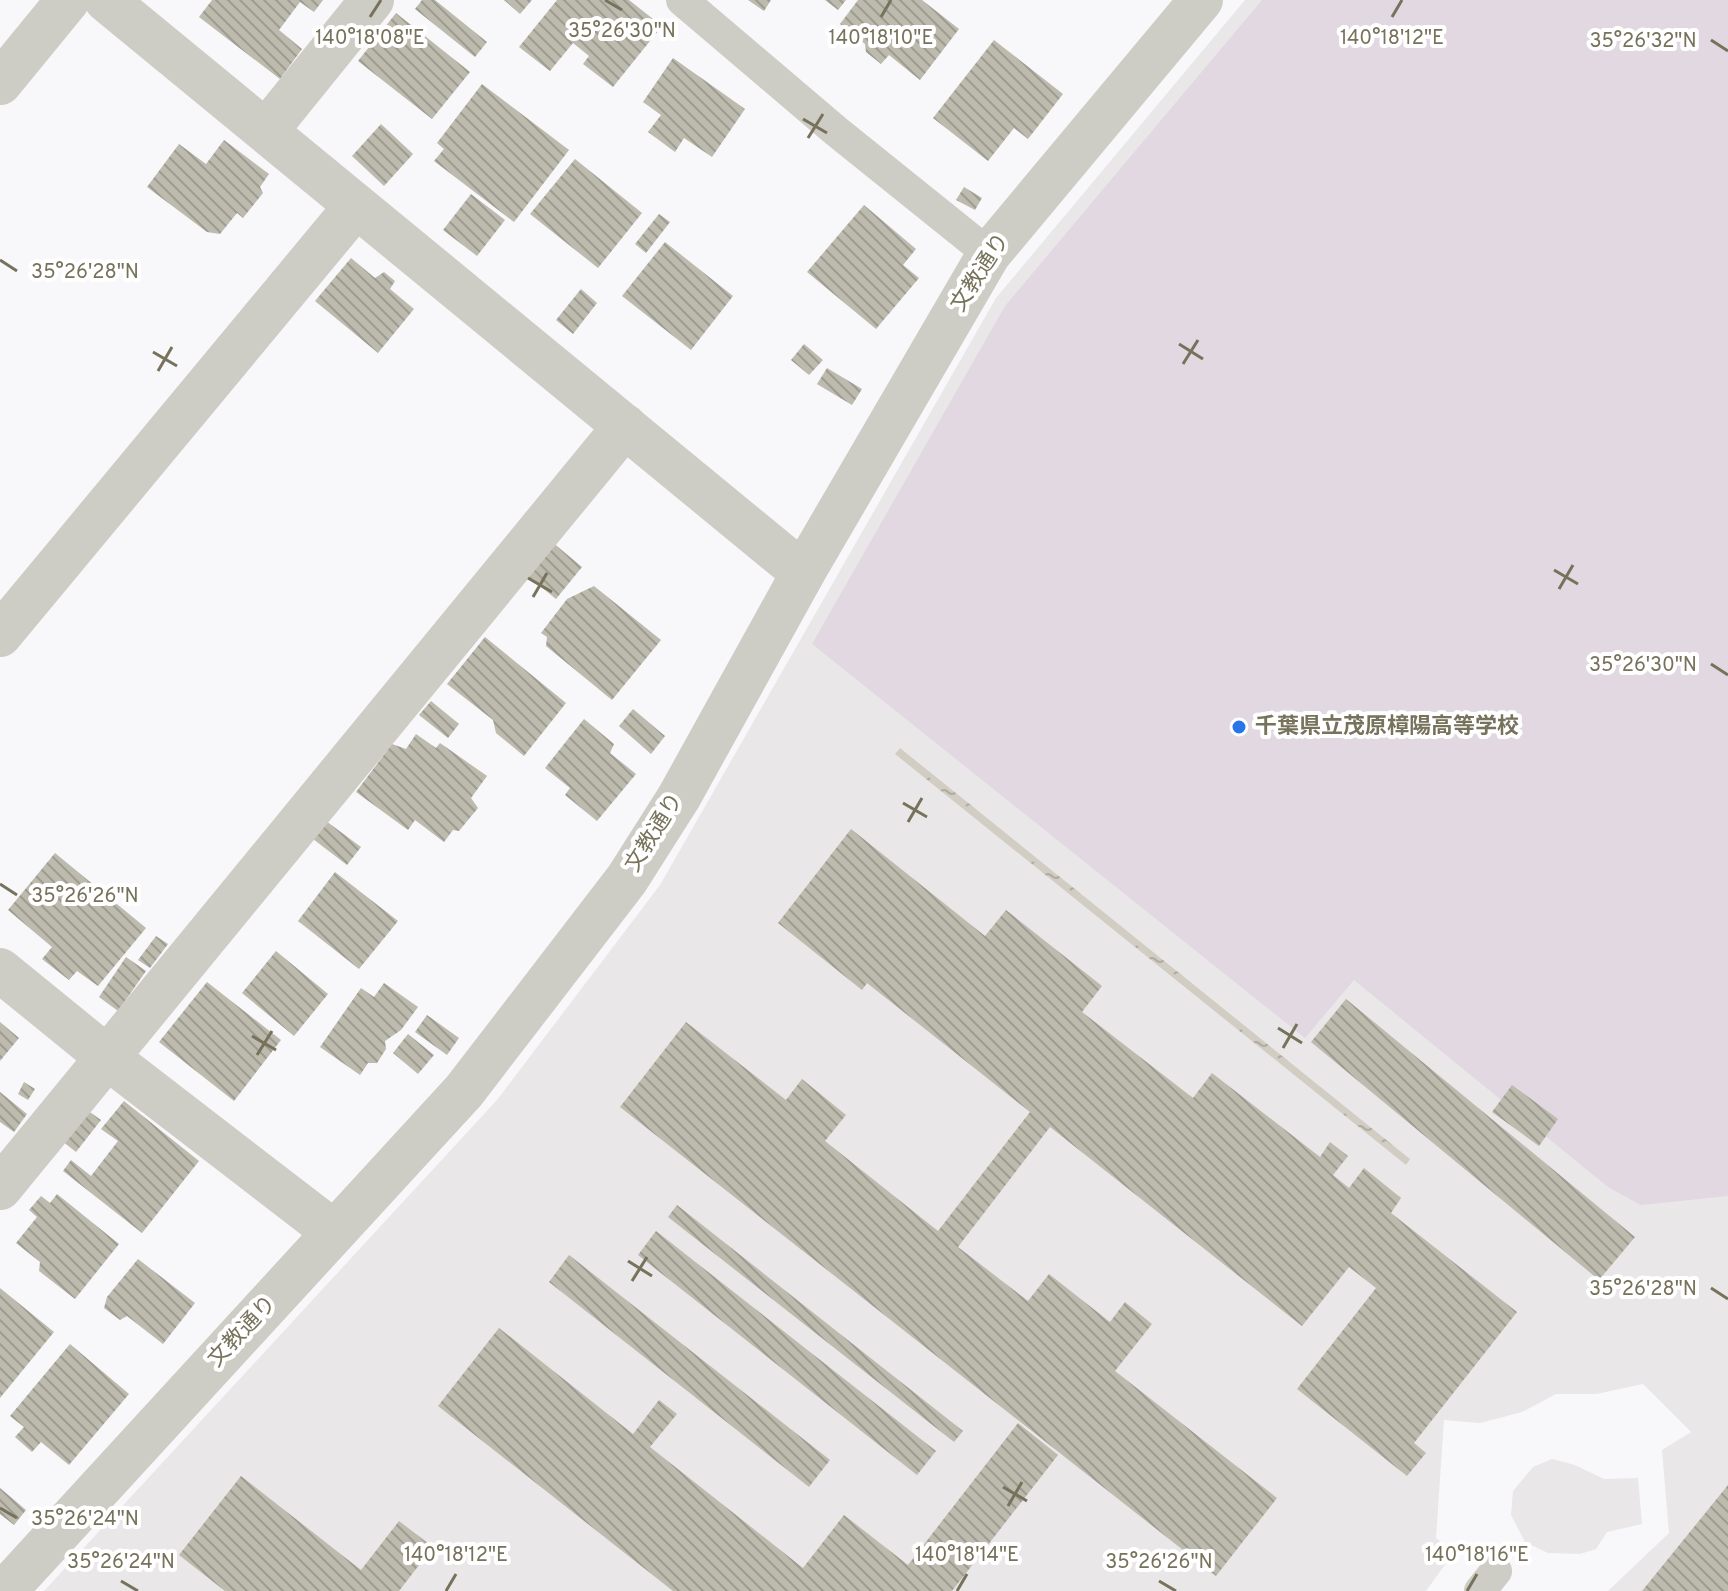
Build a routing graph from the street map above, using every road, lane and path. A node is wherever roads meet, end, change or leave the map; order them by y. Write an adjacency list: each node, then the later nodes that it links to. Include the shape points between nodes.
1 (68, 0): 6 (street)
2 (106, 0): 7 (street)
3 (372, 0): 7 (street)
4 (682, 0): 9 (lane)
5 (1201, 0): 9 (street, 文教通り)
6 (0, 83)
7 (267, 130): 8 (street)
8 (356, 206): 10 (street); 12 (street)
9 (989, 254): 11 (street, 文教通り)
10 (625, 426): 11 (street); 14 (street)
11 (803, 573): 16 (street, 文教通り, via 679,797 627,879 464,1091)
12 (0, 635)
13 (0, 970): 14 (street)
14 (108, 1058): 15 (street); 16 (street)
15 (0, 1188)
16 (334, 1232): 17 (street, 文教通り)
17 (5, 1591)

